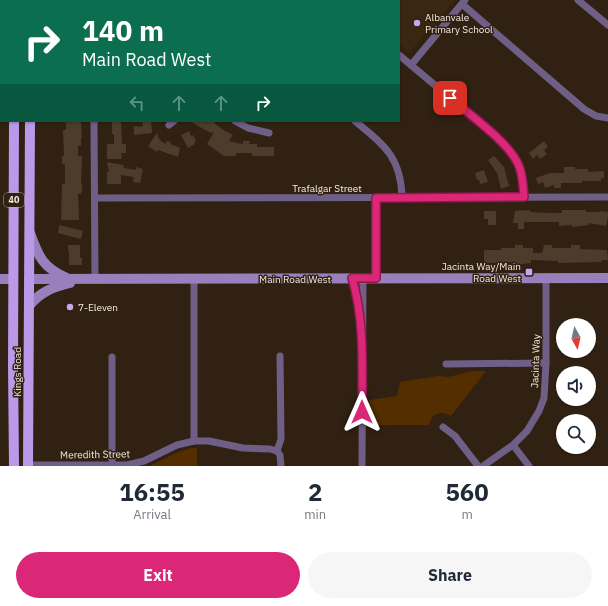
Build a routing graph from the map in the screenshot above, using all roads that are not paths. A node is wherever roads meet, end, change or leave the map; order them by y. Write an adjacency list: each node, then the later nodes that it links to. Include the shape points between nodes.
1 (578, 0): 3 (street)
2 (463, 2): 5 (street); 6 (street, via 584,109 596,116)
3 (608, 25)
4 (400, 56): 5 (street)
5 (411, 65): 14 (street, via 510,150 520,171)
6 (608, 118)
7 (14, 122): 25 (main road, 40)
8 (30, 122): 18 (main road, 40)
9 (94, 122): 16 (street)
10 (237, 122): 12 (street, via 248,128)
11 (356, 122): 13 (street, via 385,147 395,161 401,178)
12 (269, 133)
13 (402, 197): 14 (street, Trafalgar Street); 17 (street, Trafalgar Street)
14 (524, 197): 15 (street, Trafalgar Street)
15 (608, 197)
16 (95, 198): 17 (street, Trafalgar Street); 28 (street)
17 (376, 198): 21 (street)
18 (30, 232): 26 (main road, 40); 27 (street, via 43,262 55,272)
19 (352, 278): 20 (street, Main Road West); 29 (street, Main Road West); 31 (street)
20 (363, 278): 21 (street, Main Road West); 31 (street)
21 (376, 278): 22 (street, Main Road West)
22 (546, 278): 23 (street, Main Road West); 34 (street, Jacinta Way)
23 (608, 278)
24 (0, 279): 25 (street)
25 (13, 279): 26 (main road); 41 (main road, Kings Road / 40)
26 (29, 279): 27 (street, Main Road West); 30 (main road, Kings Road / 40)
27 (70, 279): 28 (street, Main Road West)
28 (90, 279): 29 (street, Main Road West); 30 (street, via 47,290 37,296)
29 (194, 279): 37 (street)
30 (29, 306): 42 (main road, Kings Road / 40)
31 (362, 334): 44 (street)
32 (280, 356): 39 (street, via 281,439)
33 (112, 357): 40 (street)
34 (546, 363): 35 (street); 38 (street, Jacinta Way, via 544,398 539,411 527,431)
35 (446, 364)
36 (443, 427): 45 (street, via 455,436)
37 (194, 441): 39 (street, Meredith Street); 40 (street, Meredith Street, via 177,445 144,461)
38 (513, 444): 46 (street, Jacinta Way); 47 (street)
39 (277, 451): 43 (street)
40 (112, 465): 42 (street, Meredith Street)
41 (14, 466): 42 (main road)
42 (28, 466)
43 (281, 466)
44 (362, 466)
45 (478, 466)
46 (483, 466)
47 (529, 466)

